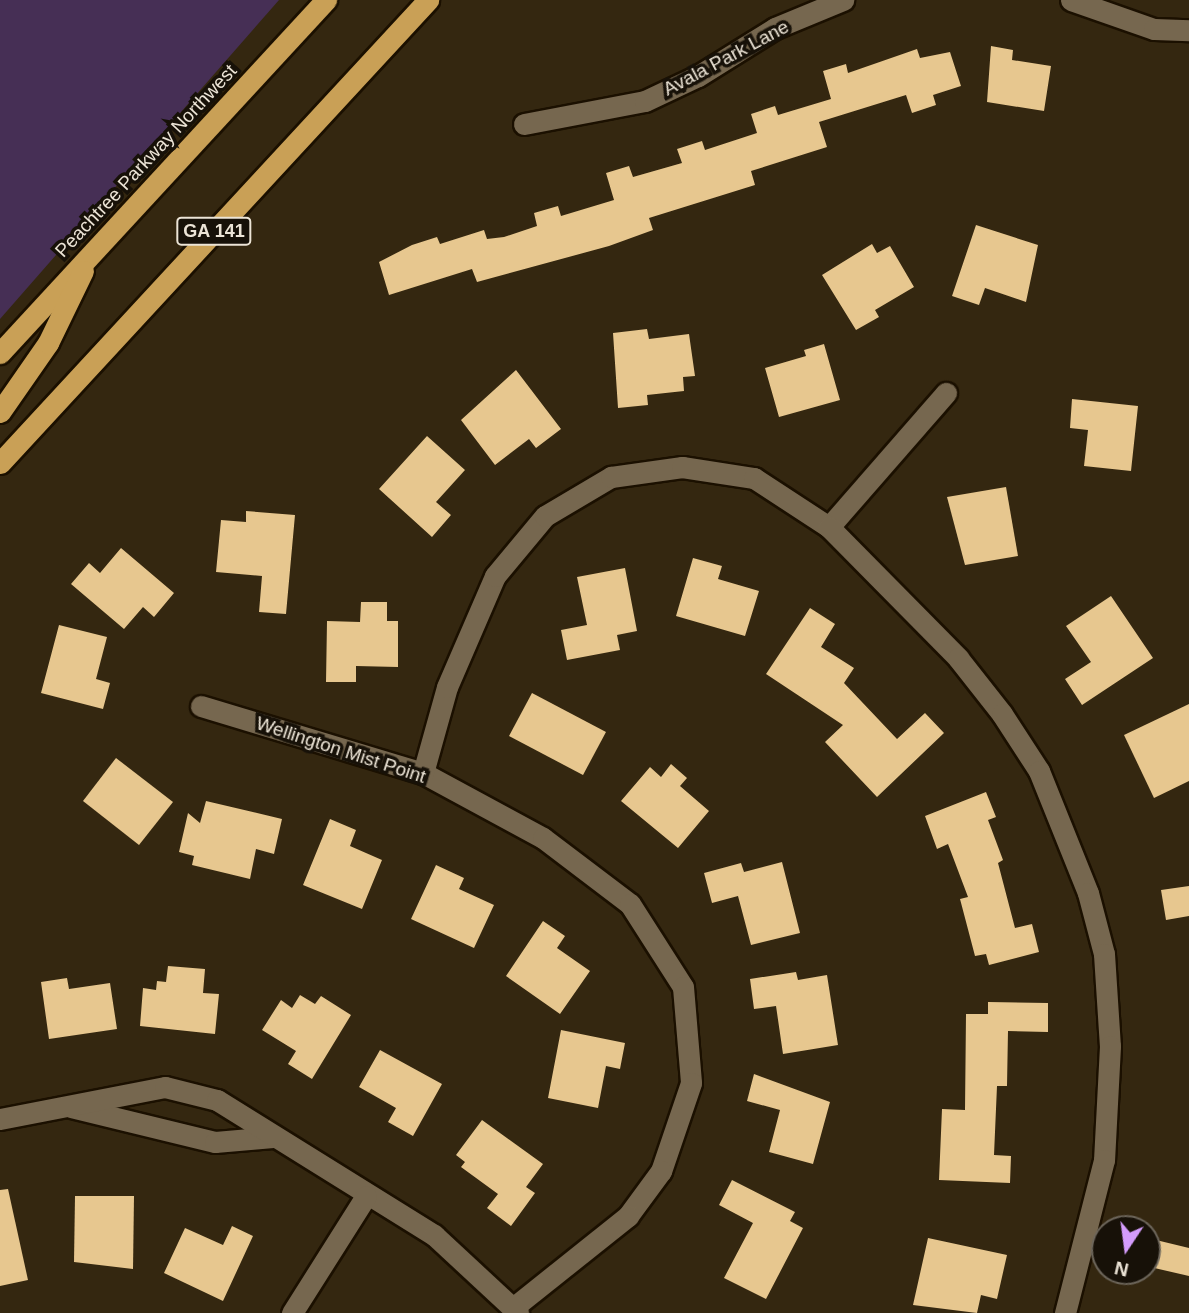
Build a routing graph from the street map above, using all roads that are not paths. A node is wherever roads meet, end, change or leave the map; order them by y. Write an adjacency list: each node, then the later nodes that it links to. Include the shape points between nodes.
1 (326, 0): 7 (highway, Peachtree Parkway Northwest)
2 (428, 0): 11 (highway, GA 141)
3 (843, 0): 6 (street, Avala Park Lane, via 775,29 645,101)
4 (1071, 0): 5 (street, via 1154,29)
5 (1189, 30)
6 (524, 124)
7 (89, 256): 8 (highway, Peachtree Parkway Northwest); 10 (highway, via 48,343)
8 (0, 353)
9 (946, 393): 12 (street)
10 (0, 412)
11 (0, 463)
12 (829, 527): 14 (street, via 754,478 682,467 611,477 545,516 495,576 447,687); 21 (street, via 958,658 1002,714 1039,771 1088,892 1104,954 1110,1046 1104,1160)
13 (201, 706): 14 (street, Wellington Mist Point)
14 (424, 773): 19 (street, Wellington Mist Point, via 543,838 630,904 683,987 691,1083 661,1171 628,1216)
15 (66, 1105): 16 (street); 17 (street, via 215,1142); 17 (street, via 165,1087 217,1100)
16 (0, 1119)
17 (273, 1137): 18 (street)
18 (366, 1196): 19 (street, via 434,1235); 20 (street)
19 (516, 1310)
20 (292, 1313)
21 (1065, 1313)

